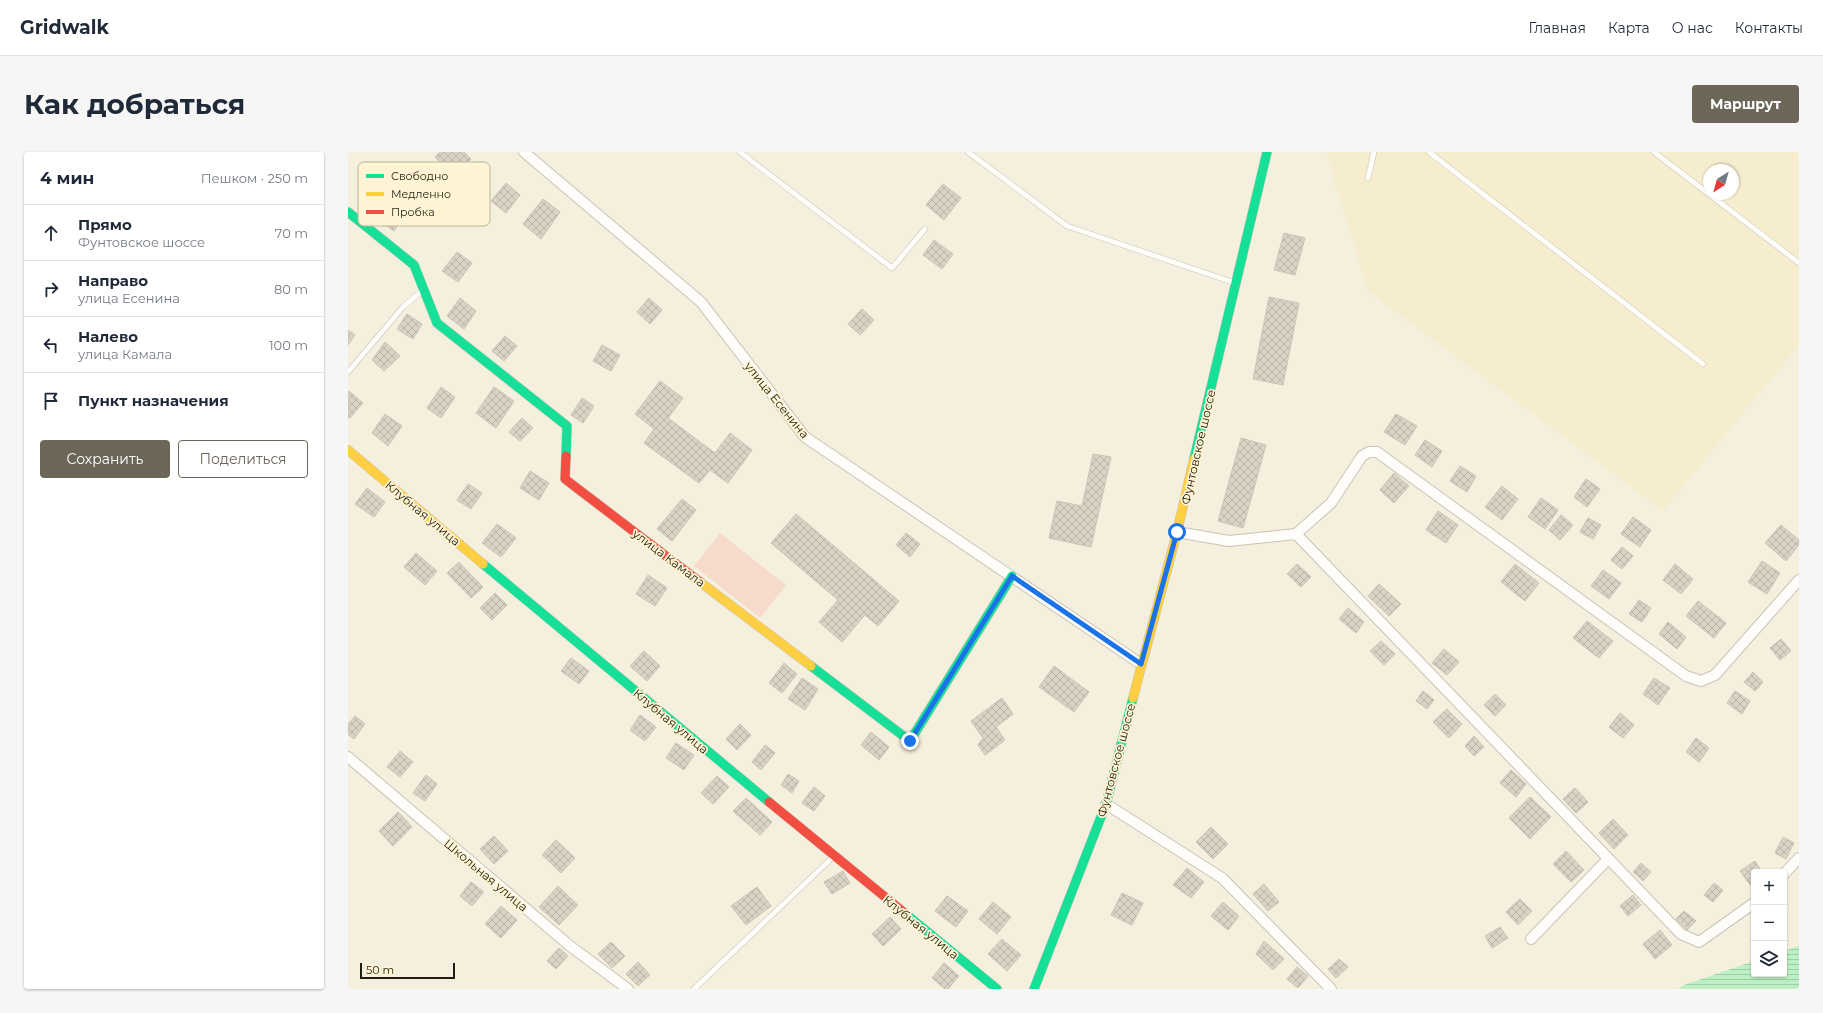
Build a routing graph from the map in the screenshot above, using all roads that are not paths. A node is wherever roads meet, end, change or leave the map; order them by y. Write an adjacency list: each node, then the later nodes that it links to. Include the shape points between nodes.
1 (740, 152): 12 (lane, via 892,268)
2 (968, 152): 14 (lane, via 1067,226)
3 (1267, 152): 14 (street, Фунтовское шоссе)
4 (1374, 152): 8 (lane)
5 (1429, 152): 16 (lane)
6 (1654, 152): 13 (lane)
7 (526, 153): 21 (street, улица Есенина, via 701,302 804,437)
8 (1368, 178)
9 (348, 212): 10 (street, улица Камала)
10 (358, 220)
11 (365, 226): 15 (street, улица Камала, via 414,265)
12 (925, 229)
13 (1799, 263)
14 (1236, 283): 19 (street, Фунтовское шоссе)
15 (424, 290): 17 (lane, via 403,307); 21 (street, улица Камала, via 437,323 568,426 565,479 910,741)
16 (1704, 364)
17 (348, 372)
18 (348, 450): 26 (street, Клубная улица)
19 (1177, 532): 20 (street, via 1229,541); 23 (street, Фунтовское шоссе)
20 (1296, 534): 22 (street, via 1331,503 1362,456 1369,452 1377,452 1686,676 1701,681 1715,675); 28 (street)
21 (1012, 576): 23 (street, улица Есенина)
22 (1799, 580)
23 (1141, 664): 25 (street, Фунтовское шоссе)
24 (348, 757): 32 (street, Школьная улица, via 570,946)
25 (1106, 804): 35 (street, Фунтовское шоссе); 36 (street, via 1222,878)
26 (834, 856): 33 (lane); 34 (street, Клубная улица)
27 (1799, 858): 29 (street)
28 (1608, 859): 30 (street, via 1681,934 1699,942); 31 (street)
29 (1787, 871)
30 (1751, 905)
31 (1531, 939)
32 (628, 989)
33 (694, 989)
34 (997, 989)
35 (1034, 989)
36 (1331, 989)

